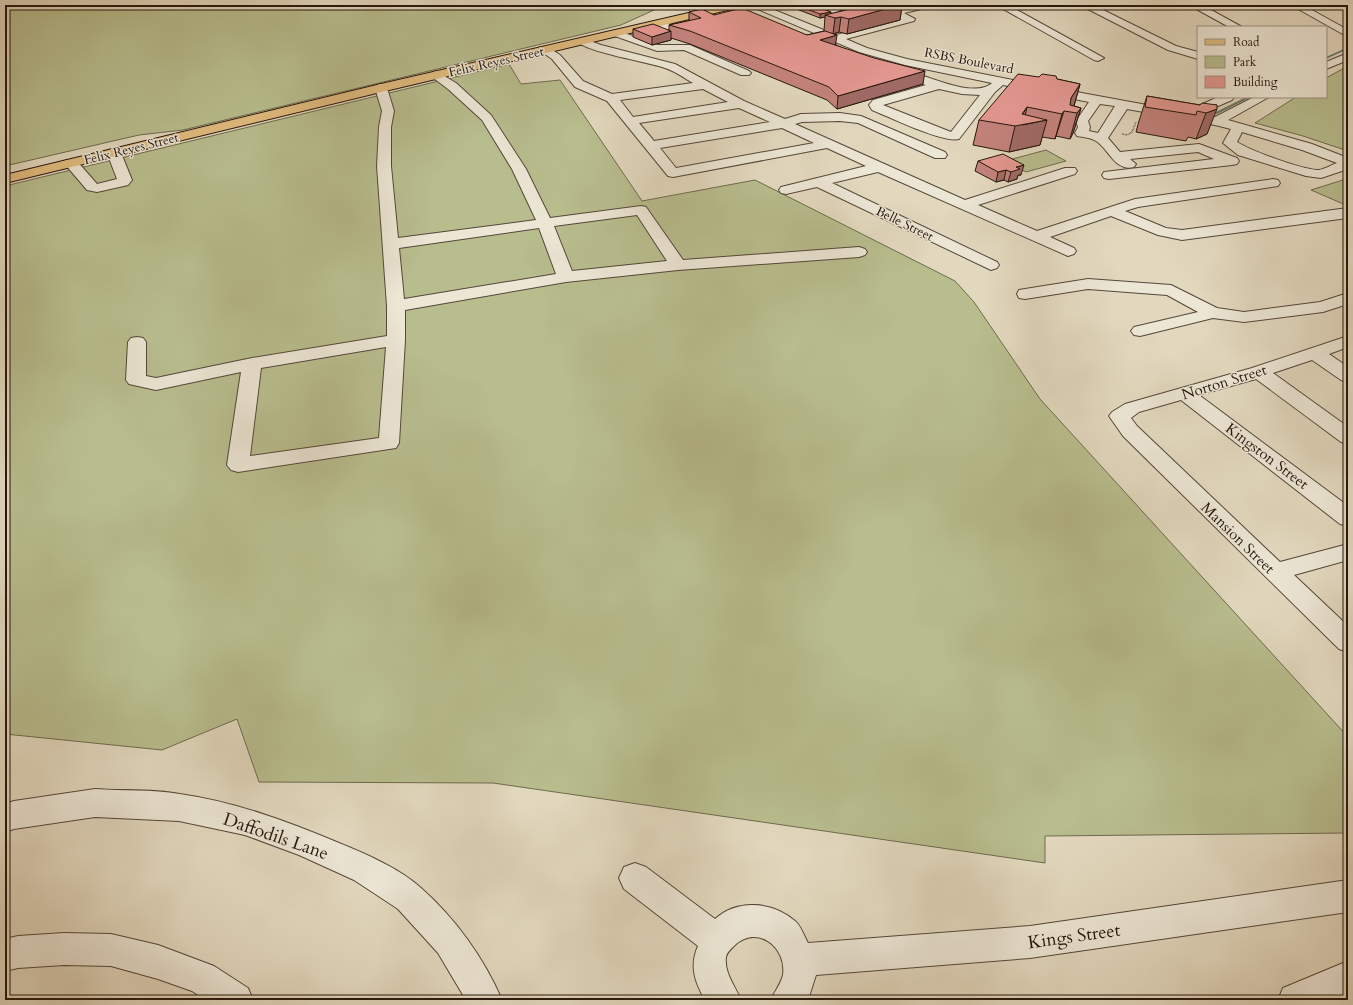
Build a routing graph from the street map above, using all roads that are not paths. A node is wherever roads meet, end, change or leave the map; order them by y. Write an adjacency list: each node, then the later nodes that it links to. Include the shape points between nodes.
1 (736, 5): 15 (main road, Felix Reyes Street)
2 (753, 5): 13 (street, RSBS Boulevard)
3 (881, 5): 11 (street, via 878,6)
4 (926, 5): 11 (street)
5 (1000, 5): 28 (street)
6 (1085, 5): 27 (street, via 1172,48)
7 (1194, 5): 18 (street)
8 (1296, 5): 20 (street)
9 (816, 8): 12 (street)
10 (840, 10): 12 (street)
11 (894, 12): 22 (street, via 910,19)
12 (829, 13): 17 (street, via 838,18)
13 (786, 19): 14 (street); 17 (street, RSBS Boulevard)
14 (772, 23)
15 (652, 25): 16 (street, via 683,28); 19 (main road, Felix Reyes Street)
16 (693, 26)
17 (806, 26): 22 (street, RSBS Boulevard)
18 (1234, 26)
19 (616, 33): 23 (main road, Felix Reyes Street); 31 (street, via 657,48 686,47)
20 (1346, 33): 21 (street)
21 (1327, 35)
22 (835, 39): 25 (street, RSBS Boulevard)
23 (582, 40): 24 (main road, Felix Reyes Street); 36 (street, via 597,47 671,66)
24 (544, 49): 32 (main road, Felix Reyes Street); 39 (street, via 556,57 579,84)
25 (863, 50): 29 (street, via 845,55); 34 (street, RSBS Boulevard, via 905,62)
26 (1346, 50): 30 (street)
27 (1195, 54)
28 (1098, 58)
29 (868, 64)
30 (1327, 65)
31 (745, 73)
32 (436, 75): 37 (main road, Felix Reyes Street); 71 (street, via 488,118 519,169)
33 (911, 76): 35 (street)
34 (1000, 82): 38 (street); 42 (street, RSBS Boulevard)
35 (937, 84): 38 (street, via 970,92); 38 (street, via 877,103 876,107 954,136)
36 (703, 85): 39 (street); 44 (street)
37 (381, 88): 46 (main road, Felix Reyes Street); 73 (street, via 388,111 384,166)
38 (990, 91)
39 (611, 98): 47 (street)
40 (1226, 98): 45 (street)
41 (1261, 98): 48 (street)
42 (1097, 99): 43 (street, RSBS Boulevard); 51 (street, via 1082,121 1082,133)
43 (1124, 103): 45 (street, RSBS Boulevard); 51 (street)
44 (740, 104): 47 (street); 49 (street)
45 (1188, 115): 48 (street, RSBS Boulevard)
46 (257, 118): 54 (main road, Felix Reyes Street); 60 (main road, Felix Reyes Street, via 123,142)
47 (629, 121): 53 (street)
48 (1217, 121): 50 (street, RSBS Boulevard)
49 (784, 124): 52 (street); 53 (street); 55 (street, via 801,118 840,117 861,120)
50 (1239, 127): 58 (street, RSBS Boulevard, via 1307,147); 58 (street, via 1230,143 1244,152 1306,172 1321,174)
51 (1101, 138): 56 (street)
52 (828, 144): 53 (street, via 673,173); 59 (street)
53 (650, 146)
54 (114, 153): 57 (main road, Felix Reyes Street); 57 (street, via 125,180 123,182 92,187)
55 (940, 155)
56 (1117, 156): 62 (street); 62 (street, via 1199,148 1232,162)
57 (71, 163): 64 (main road, Felix Reyes Street)
58 (1348, 163)
59 (880, 168): 65 (street); 68 (street)
60 (5, 170)
61 (1070, 172): 68 (street)
62 (1140, 172): 63 (street)
63 (1109, 175)
64 (5, 179)
65 (819, 182): 67 (street); 77 (street, Belle Street)
66 (1273, 183): 69 (street, via 1135,204)
67 (786, 190)
68 (964, 205): 72 (street)
69 (1111, 211): 70 (street, via 1163,232 1182,235); 72 (street)
70 (1348, 213)
71 (545, 223): 73 (street); 76 (street, via 641,210); 78 (street)
72 (1036, 237): 74 (street)
73 (390, 244): 81 (street)
74 (1068, 250)
75 (859, 252): 76 (street)
76 (678, 265): 78 (street)
77 (992, 265)
78 (566, 277): 81 (street)
79 (1025, 294): 82 (street, via 1088,284 1171,290)
80 (1348, 298): 82 (street, via 1323,307 1244,317)
81 (396, 306): 84 (street)
82 (1213, 313): 83 (street)
83 (1140, 331)
84 (396, 340): 88 (street); 88 (street, via 389,443 238,465)
85 (1348, 341): 87 (street, Norton Street)
86 (137, 342): 88 (street, via 136,380 156,384)
87 (1315, 353): 89 (street, Norton Street); 90 (street)
88 (252, 364)
89 (1259, 372): 91 (street, Norton Street); 93 (street)
90 (1348, 376)
91 (1185, 394): 92 (street, Norton Street, via 1132,408 1119,416); 94 (street, Kingston Street)
92 (1130, 431): 96 (street, Mansion Street)
93 (1348, 437)
94 (1348, 518)
95 (1348, 552): 96 (street)
96 (1274, 572): 97 (street, Mansion Street)
97 (1348, 642)
98 (5, 818): 106 (street, Daffodils Lane, via 95,803 179,807 245,821 307,844 365,869 409,898 450,941)
99 (635, 878): 101 (street)
100 (1348, 896): 103 (street, Kings Street, via 1030,942)
101 (716, 940): 103 (street, via 733,924 750,920 768,923 788,938); 107 (street, via 710,956 710,974 717,992)
102 (5, 955): 105 (street, via 64,949 111,950 158,962 202,978)
103 (799, 960): 108 (street, via 800,978)
104 (1348, 978): 109 (street)
105 (236, 1000)
106 (485, 1000)
107 (724, 1000)
108 (788, 1000)
109 (1295, 1000)

